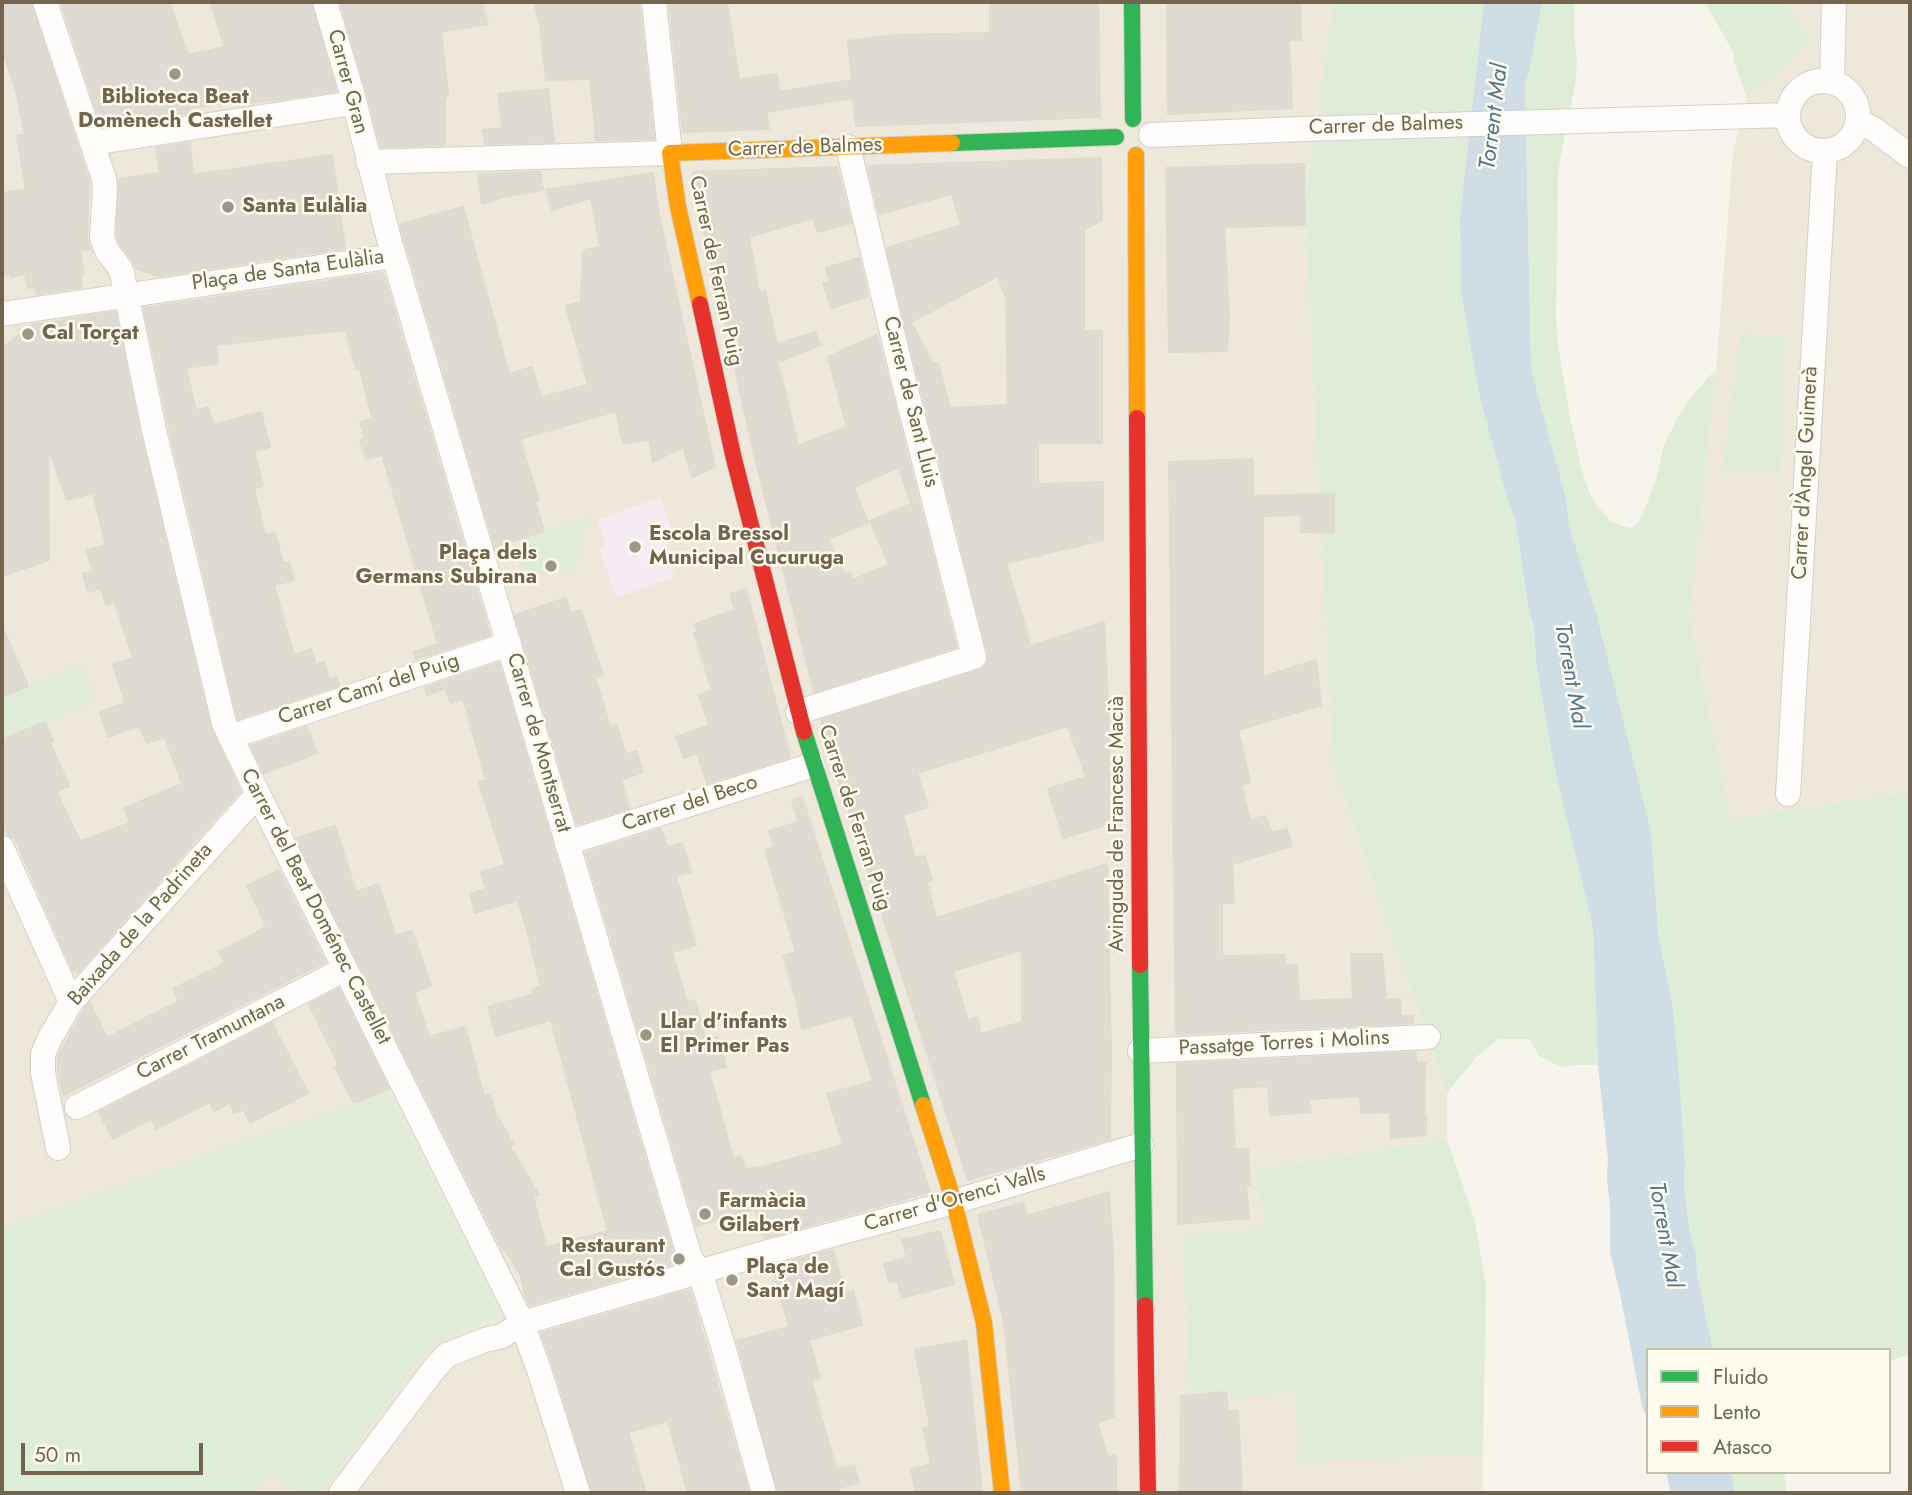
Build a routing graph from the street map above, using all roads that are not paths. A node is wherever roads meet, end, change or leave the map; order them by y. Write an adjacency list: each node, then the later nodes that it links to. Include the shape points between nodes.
1 (45, 2): 13 (street, Carrer del Beat Doménec Castellet)
2 (325, 2): 7 (street, Carrer Gran)
3 (654, 2): 16 (street)
4 (1132, 2): 9 (street)
5 (1834, 2): 6 (street)
6 (1832, 82): 8 (street, via 1802,88); 10 (street, via 1855,100)
7 (353, 103): 13 (street); 19 (street, Carrer Gran)
8 (1777, 115): 11 (street, Carrer de Balmes); 15 (street, via 1802,145)
9 (1133, 119): 11 (street, via 1143,122); 12 (street, via 1119,127)
10 (1858, 120): 15 (street, via 1844,145); 18 (street)
11 (1152, 135): 17 (street, via 1149,146)
12 (1116, 137): 14 (street, Carrer de Balmes); 17 (street, via 1124,152)
13 (92, 144): 21 (street, Carrer del Beat Doménec Castellet, via 105,188 102,238 120,268)
14 (848, 147): 16 (street, Carrer de Balmes); 24 (street, Carrer de Sant Lluis, via 974,657)
15 (1825, 152): 28 (street, Carrer d'Àngel Guimerà)
16 (670, 153): 19 (street, Carrer de Balmes); 24 (street, Carrer de Ferran Puig, via 734,459)
17 (1136, 155): 35 (street, Avinguda de Francesc Macià)
18 (1910, 156)
19 (368, 162): 20 (street, Plaça de Santa Eulàlia)
20 (394, 256): 21 (street, Plaça de Santa Eulàlia); 23 (street, Carrer de Montserrat)
21 (127, 294): 22 (street, Plaça de Santa Eulàlia); 25 (street, Carrer del Beat Doménec Castellet, via 154,430)
22 (2, 314)
23 (509, 644): 25 (street, Carrer Camí del Puig); 29 (street, Carrer de Montserrat)
24 (798, 712): 26 (street, Carrer de Ferran Puig)
25 (230, 737): 27 (street, Carrer del Beat Doménec Castellet)
26 (813, 765): 29 (street, Carrer del Beco); 39 (street, Carrer de Ferran Puig)
27 (258, 794): 32 (street, Carrer del Beat Doménec Castellet); 33 (street, Baixada de la Padrineta)
28 (1788, 794)
29 (567, 843): 40 (street, Carrer de Montserrat, via 690,1258)
30 (2, 848): 31 (street)
31 (12, 899): 33 (street)
32 (345, 969): 36 (street, Carrer Tramuntana); 41 (street, Carrer del Beat Doménec Castellet)
33 (71, 1002): 38 (street, Baixada de la Padrineta, via 43,1054)
34 (1428, 1037): 35 (street, Passatge Torres i Molins)
35 (1140, 1051): 37 (street, Avinguda de Francesc Macià)
36 (78, 1107)
37 (1141, 1145): 39 (street, Carrer d'Orenci Valls); 46 (street, Avinguda de Francesc Macià)
38 (58, 1148)
39 (954, 1202): 40 (street, Carrer d'Orenci Valls); 45 (street, Carrer de Ferran Puig, via 984,1323)
40 (700, 1272): 41 (street); 44 (street)
41 (522, 1323): 42 (street, via 502,1336 447,1355); 43 (street, Carrer del Beat Doménec Castellet)
42 (341, 1493)
43 (578, 1493)
44 (764, 1493)
45 (1002, 1493)
46 (1148, 1493)

